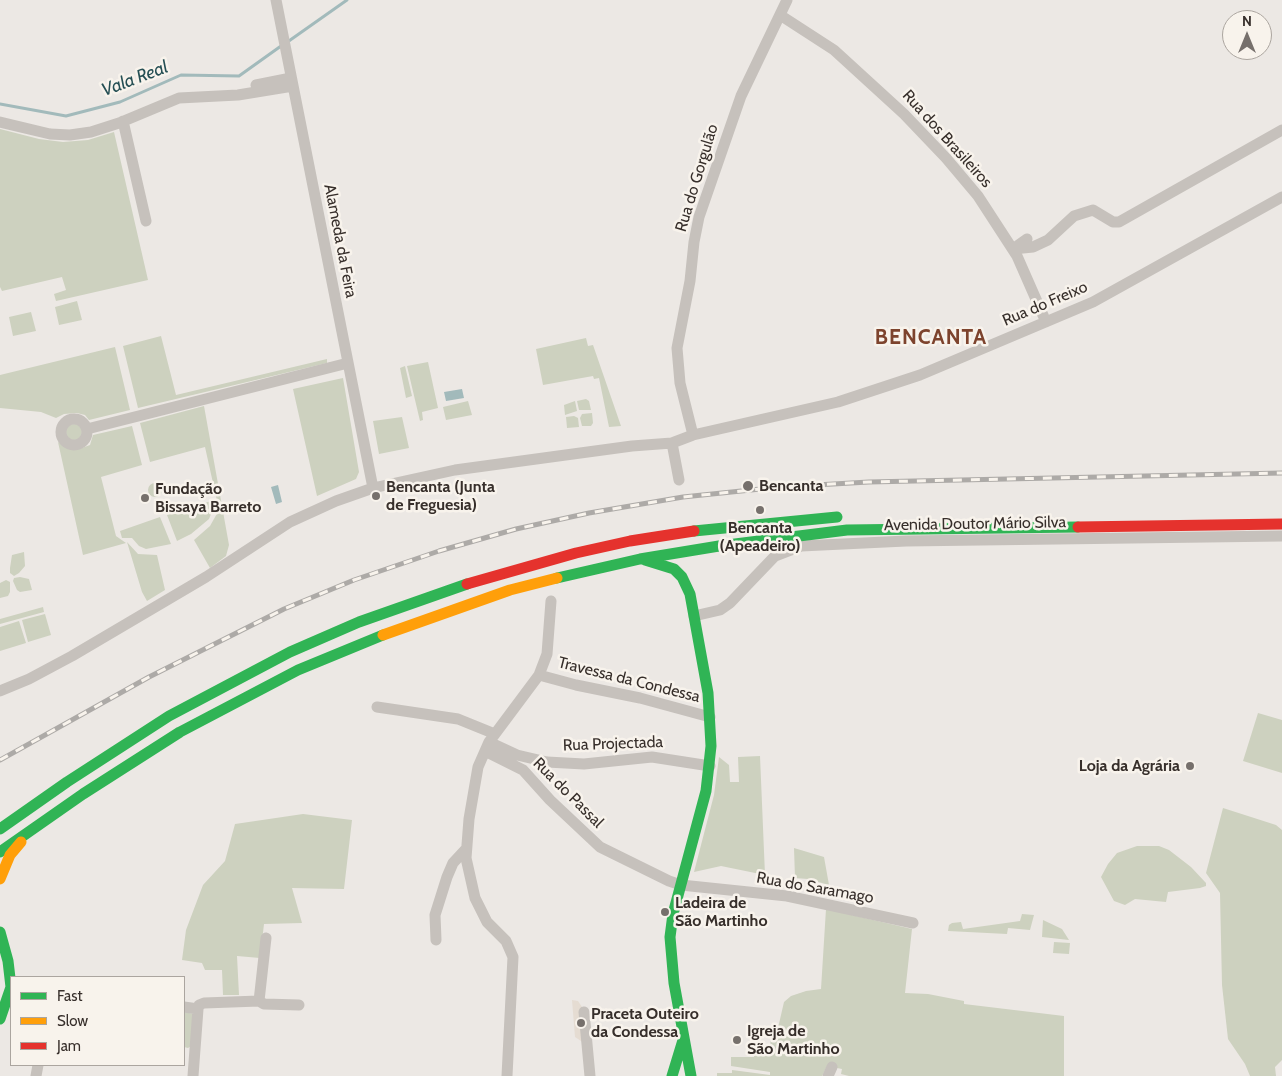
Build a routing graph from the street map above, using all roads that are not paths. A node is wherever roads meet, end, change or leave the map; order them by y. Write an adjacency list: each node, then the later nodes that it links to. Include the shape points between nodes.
1 (276, 0): 4 (street, Alameda da Feira)
2 (787, 0): 3 (street, Rua do Gorgulão)
3 (780, 15): 12 (street, Rua dos Brasileiros, via 834,50 904,114 978,196); 16 (street, Rua do Gorgulão, via 759,54 730,125 699,217 677,348 680,383)
4 (292, 82): 5 (street, via 181,91 79,128 46,126); 6 (street, via 238,95 179,98); 14 (street, Alameda da Feira)
5 (0, 116)
6 (123, 121): 7 (street, via 70,135 50,134); 10 (street)
7 (0, 122)
8 (1282, 130): 12 (street, via 1120,222 1113,222 1092,210 1074,216 1048,240 1032,247)
9 (1282, 197): 13 (street, Rua do Freixo, via 1093,302)
10 (146, 221)
11 (1027, 239): 12 (street)
12 (1013, 249): 13 (street, Rua dos Brasileiros)
13 (1046, 322): 16 (street, Rua do Freixo, via 920,375 838,402)
14 (348, 364): 15 (street); 19 (street, Alameda da Feira)
15 (87, 430)
16 (693, 435): 17 (street, Rua do Freixo)
17 (672, 443): 18 (street); 19 (street, Rua do Freixo, via 455,470)
18 (679, 480)
19 (373, 488): 29 (street, Rua do Freixo, via 290,522 206,577 72,656)
20 (846, 516): 34 (main road, via 762,522 621,543 522,567 377,615 290,652 169,716)
21 (1282, 524): 23 (main road, via 847,530)
22 (1282, 536): 27 (street, Avenida Doutor Mário Silva, via 906,541 801,546 775,556 725,606)
23 (719, 546): 24 (main road); 25 (main road, via 696,557 691,566)
24 (640, 559): 25 (main road, via 674,569); 35 (main road, via 510,590 377,636 298,670 180,732)
25 (690, 594): 27 (main road)
26 (551, 601): 28 (street, via 547,654)
27 (694, 616): 31 (main road)
28 (540, 675): 31 (street, Travessa da Condessa); 32 (street)
29 (0, 691)
30 (377, 707): 32 (street, via 458,719)
31 (710, 717): 33 (main road)
32 (490, 742): 33 (street, Rua Projectada, via 517,755 547,762 584,764 652,757); 36 (street, via 472,794); 39 (street, Rua do Passal, via 600,846)
33 (710, 766): 39 (main road, via 701,816)
34 (0, 829)
35 (31, 830): 37 (main road); 38 (main road, via 10,855)
36 (466, 849): 43 (street, via 453,862 447,877 435,915); 54 (street, via 475,898 482,913 506,941 513,957)
37 (0, 852)
38 (0, 879)
39 (682, 885): 40 (street, Rua do Saramago, via 787,896); 52 (main road, via 671,926 670,959)
40 (913, 923)
41 (0, 932): 44 (main road)
42 (266, 938): 46 (street)
43 (436, 940)
44 (10, 978)
45 (10, 990): 51 (main road)
46 (259, 1001): 47 (street); 49 (street, via 204,1003)
47 (299, 1005)
48 (185, 1007): 49 (street)
49 (198, 1009): 53 (street)
50 (584, 1012): 55 (street)
51 (0, 1020)
52 (683, 1038): 56 (main road); 57 (main road)
53 (192, 1076)
54 (507, 1076)
55 (590, 1076)
56 (672, 1076): 57 (main road)
57 (689, 1076)

